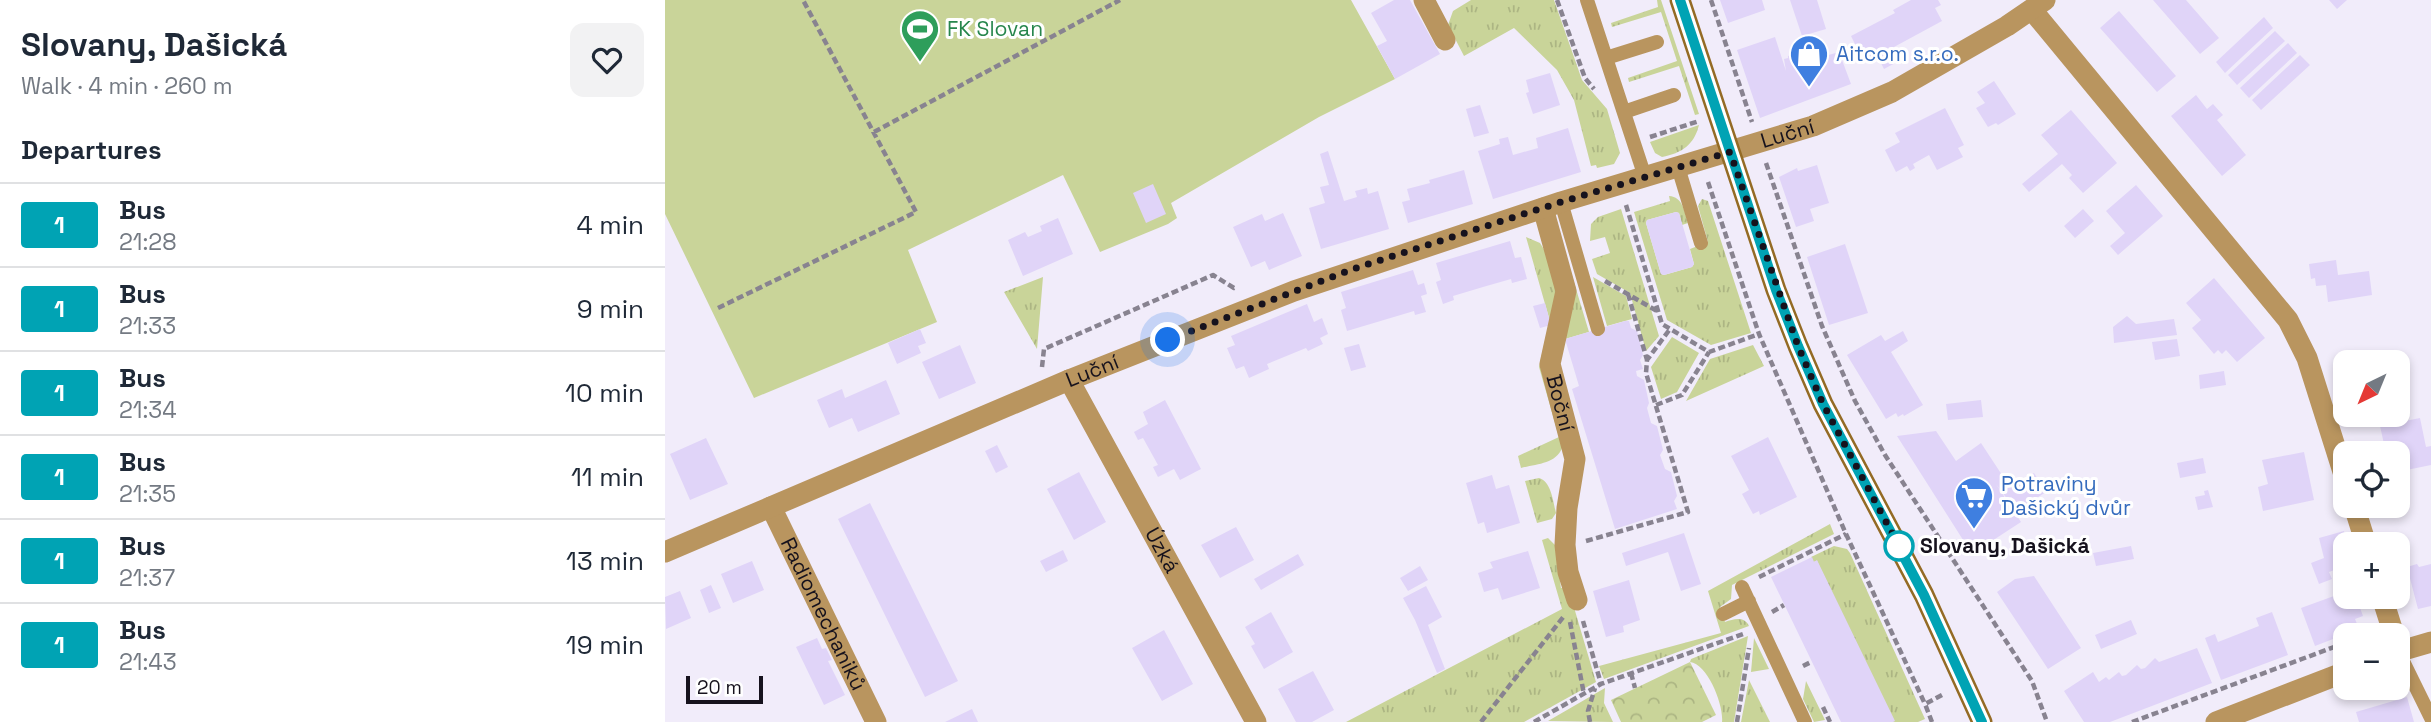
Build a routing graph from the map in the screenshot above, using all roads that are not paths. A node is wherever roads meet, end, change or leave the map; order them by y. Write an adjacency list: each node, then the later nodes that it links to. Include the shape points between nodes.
1 (1424, 0): 5 (street)
2 (1680, 0): 10 (main road)
3 (1590, 1): 7 (lane)
4 (2038, 5): 10 (street, Luční, via 1892,92 1814,125); 17 (street, Luční, via 2288,320 2308,358)
5 (1445, 40)
6 (1657, 42): 7 (lane)
7 (1606, 58): 9 (lane)
8 (1674, 95): 9 (lane)
9 (1624, 112): 12 (lane)
10 (1730, 152): 11 (street, Luční); 32 (main road, via 1810,375 1907,561)
11 (1678, 167): 12 (street, Luční); 14 (lane)
12 (1645, 177): 13 (street, Luční)
13 (1552, 205): 15 (lane); 16 (street, Luční, via 1317,282); 21 (street, Boční, via 1566,291 1550,364 1575,459 1565,547)
14 (1701, 243)
15 (1598, 329)
16 (1069, 380): 18 (street, Luční); 30 (street, Úzká)
17 (2334, 441)
18 (771, 508): 19 (street, Luční); 29 (street, Radiomechaniků)
19 (665, 552)
20 (1748, 583): 22 (lane)
21 (1577, 600)
22 (1749, 601): 23 (lane); 31 (lane, via 1756,629)
23 (1723, 614)
24 (2431, 642): 25 (street)
25 (2410, 647)
26 (2410, 675): 28 (lane)
27 (2333, 677): 33 (street)
28 (2431, 718)
29 (876, 722)
30 (1256, 722)
31 (1805, 722)
32 (1982, 722)
33 (2216, 722)

